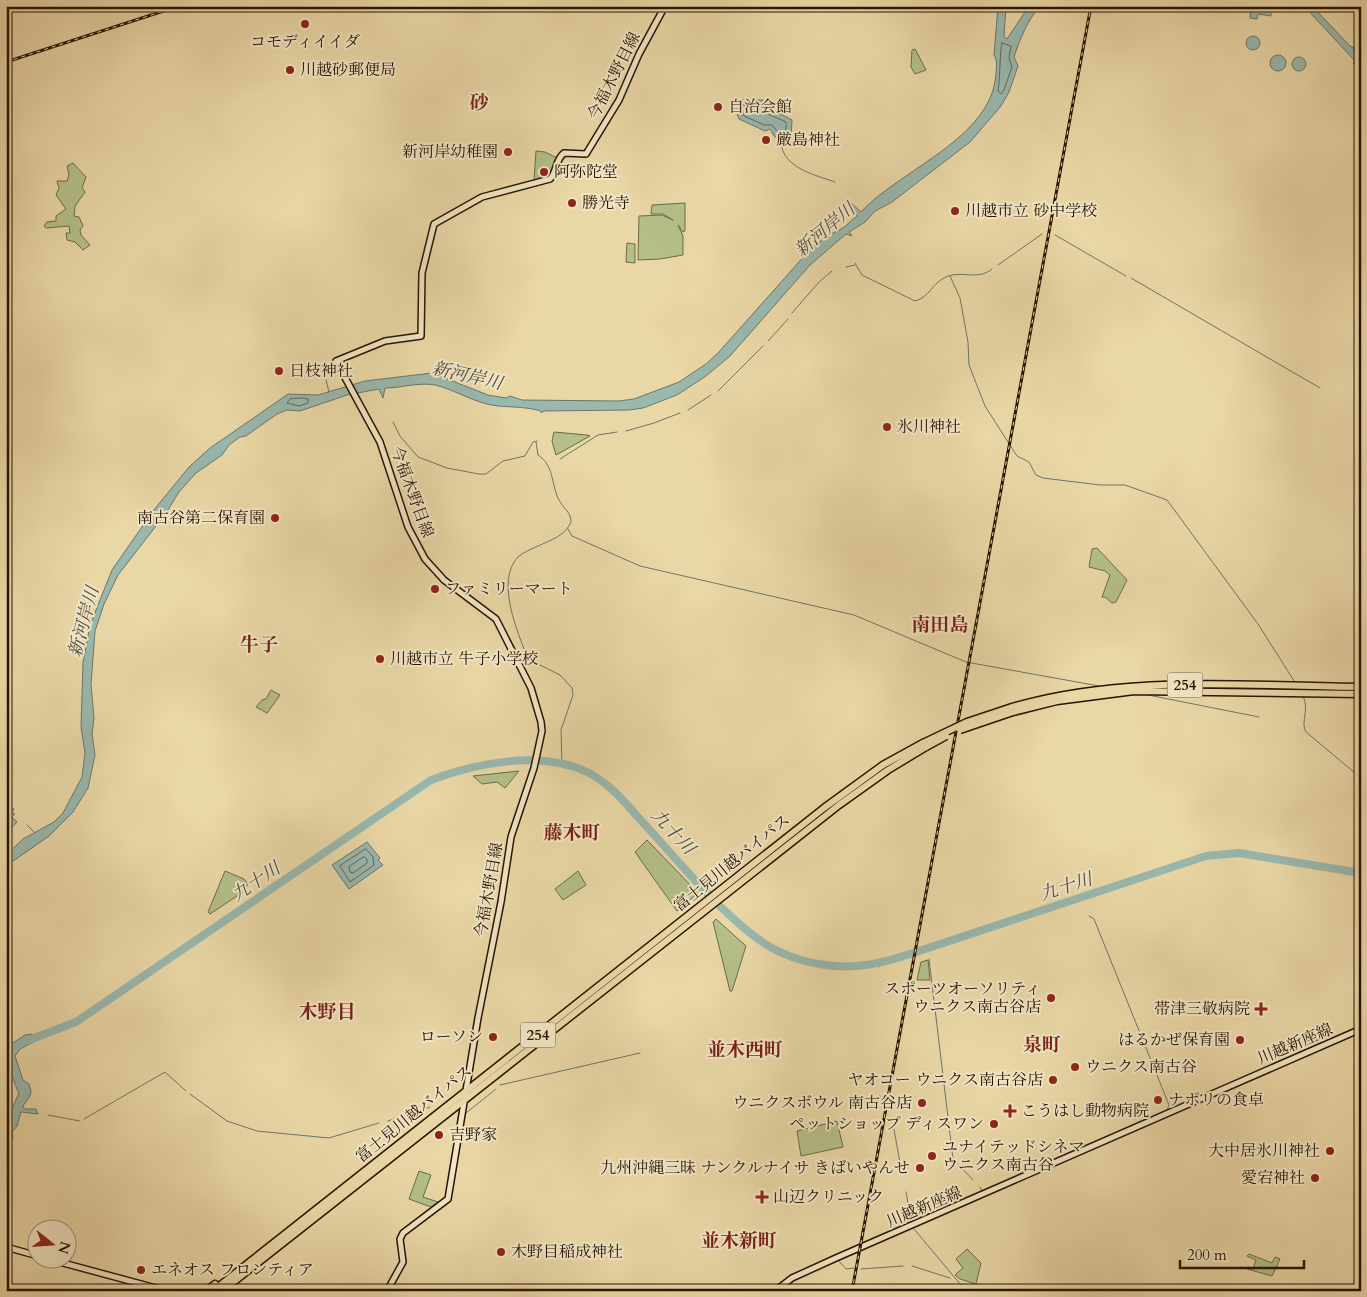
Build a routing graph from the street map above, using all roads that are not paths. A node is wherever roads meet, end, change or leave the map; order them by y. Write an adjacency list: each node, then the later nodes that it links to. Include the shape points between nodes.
1 (665, 6): 7 (main road, 今福木野目線, via 618,103 586,154 564,153 559,157 552,178 482,197 434,224 422,273 421,336 385,341 336,361 380,442 408,527 425,559 444,580 494,615 536,700 542,731 534,768 511,837 502,902)
2 (1361, 688): 4 (highway, 富士見川越バイパス / 254, via 1126,685 1063,694)
3 (1361, 694): 4 (highway, 富士見川越バイパス / 254, via 1134,691)
4 (1012, 709): 5 (highway, 富士見川越バイパス / 254, bridge, via 924,745)
5 (706, 906): 7 (highway, 富士見川越バイパス / 254); 8 (highway, 富士見川越バイパス / 254)
6 (1361, 1030): 21 (main road, 川越新座線, via 836,1258 792,1278)
7 (466, 1090): 8 (main road, 今福木野目線); 10 (highway, 富士見川越バイパス / 254)
8 (464, 1100): 9 (highway, 富士見川越バイパス / 254); 20 (main road, 今福木野目線, via 448,1198 403,1233 400,1239 403,1262)
9 (381, 1165): 11 (highway, 富士見川越バイパス / 254); 19 (highway, 254, via 356,1189)
10 (371, 1166): 11 (highway, 富士見川越バイパス / 254); 16 (highway, 254, via 336,1189)
11 (284, 1239): 17 (highway, 富士見川越バイパス / 254); 18 (highway, 富士見川越バイパス / 254)
12 (6, 1247): 13 (main road)
13 (28, 1253)
14 (78, 1267): 15 (main road)
15 (167, 1291)
16 (206, 1291)
17 (213, 1291)
18 (222, 1291)
19 (228, 1291)
20 (387, 1291)
21 (775, 1291)

